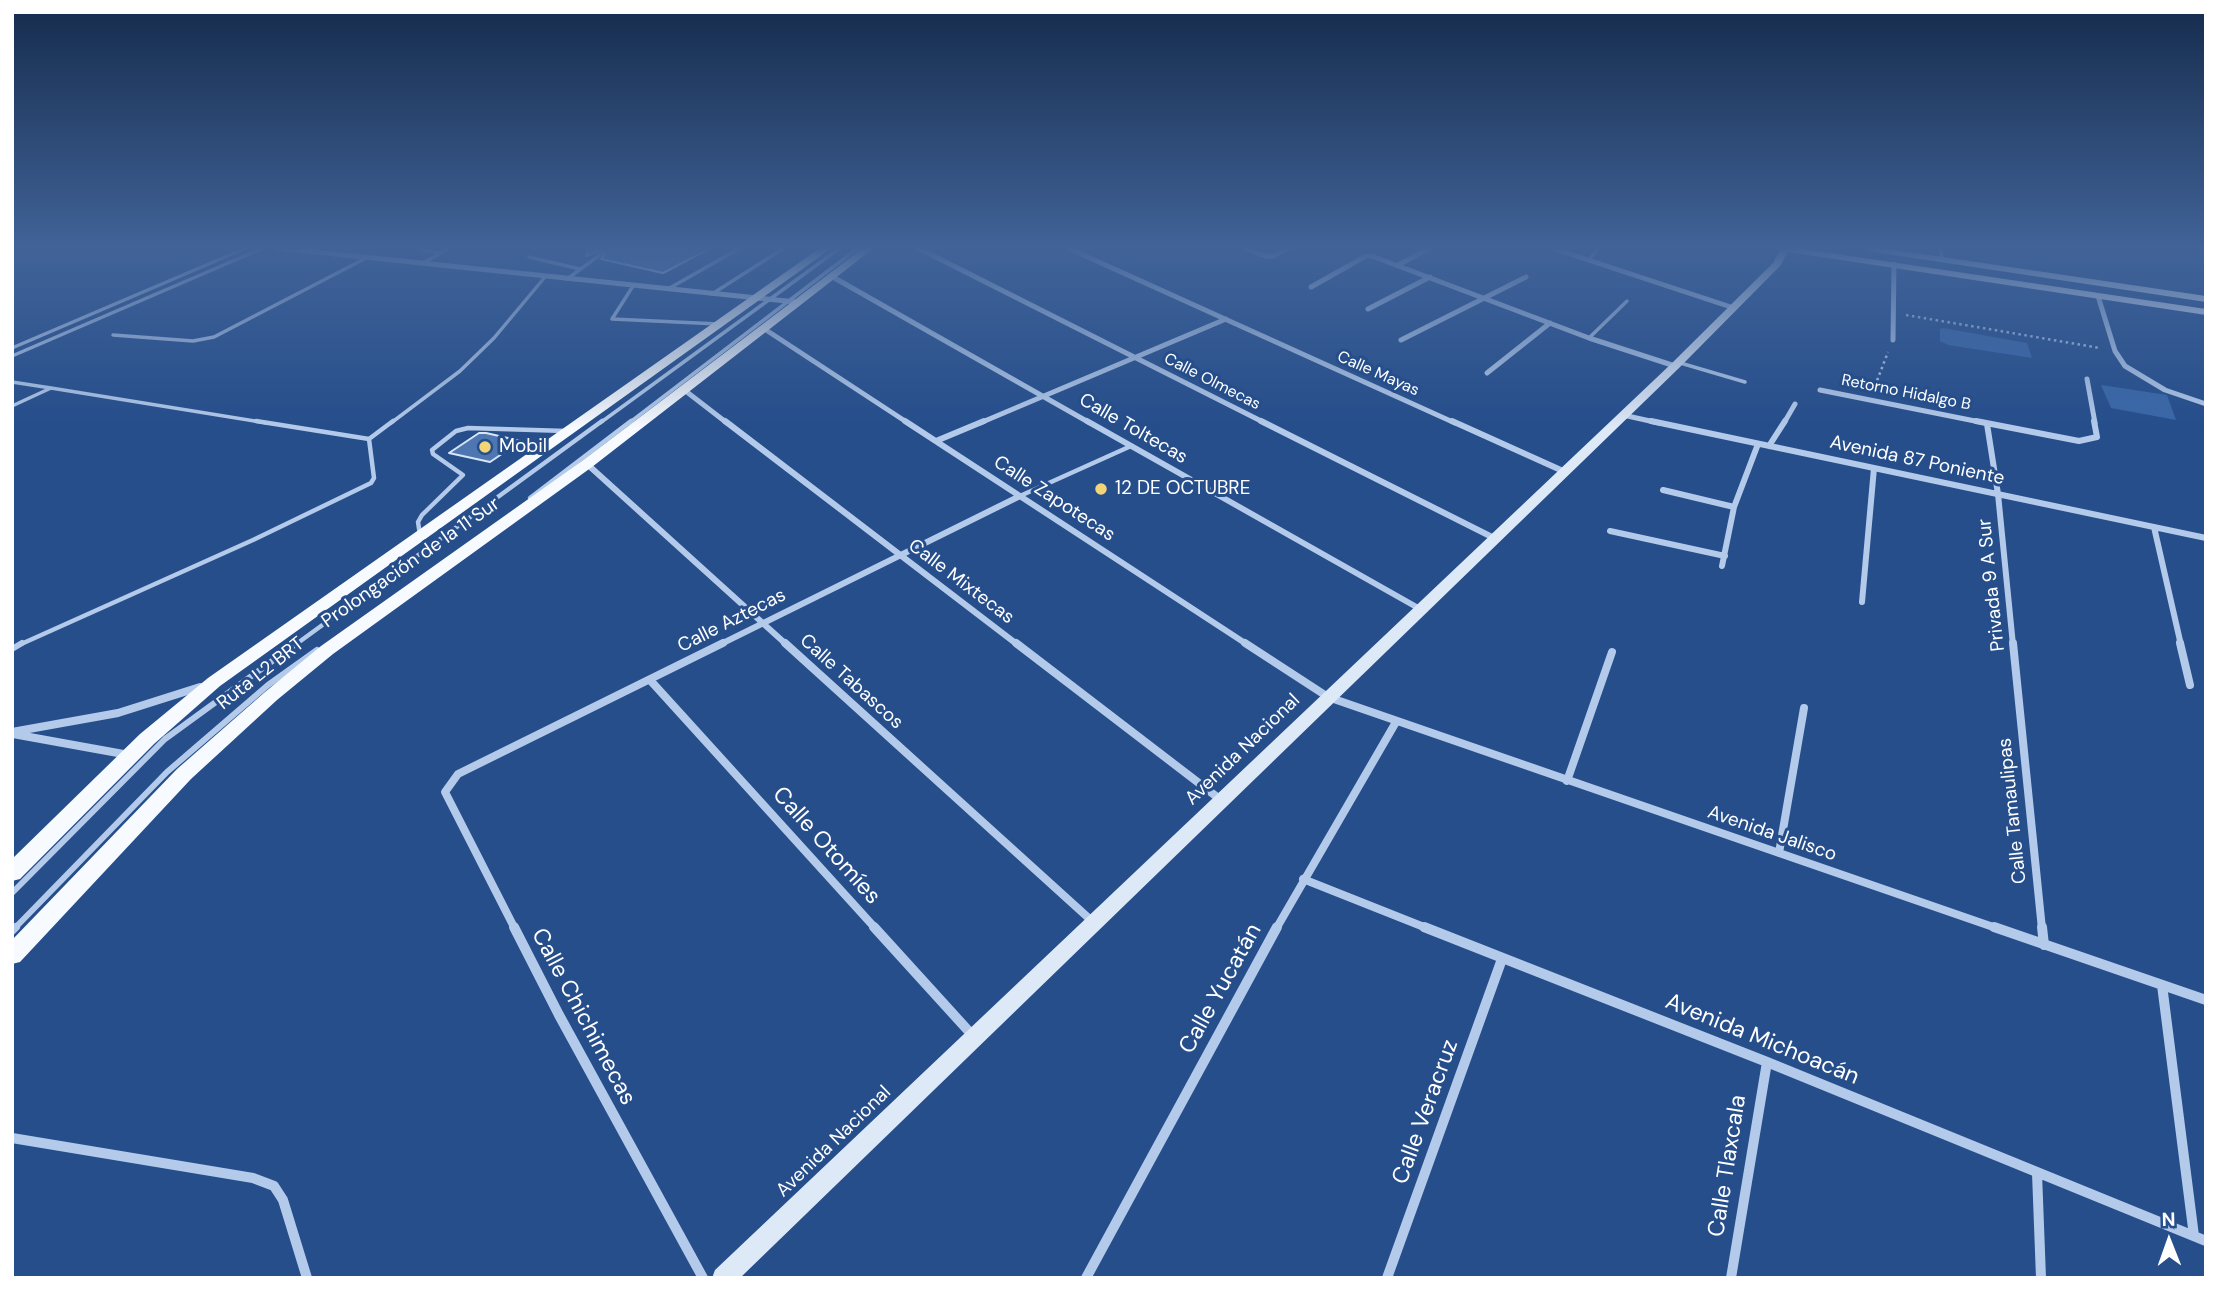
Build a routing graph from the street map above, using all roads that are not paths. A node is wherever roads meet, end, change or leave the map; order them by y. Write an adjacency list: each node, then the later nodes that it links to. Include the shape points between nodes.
1 (105, 308): 29 (lane)
2 (123, 308): 30 (lane)
3 (269, 308): 25 (lane, via 214,337 193,341)
4 (519, 308): 47 (lane, via 460,371)
5 (619, 308): 23 (lane, via 612,319)
6 (747, 308): 23 (main road, Prolongación de la 11 Sur)
7 (750, 308): 87 (lane, Ruta L2 BRT, via 165,739)
8 (784, 308): 89 (lane, Ruta L2 BRT, via 452,558 268,685 167,772)
9 (785, 308): 24 (main road, Prolongación de la 11 Sur)
10 (888, 308): 40 (street, Calle Toltecas)
11 (1038, 308): 31 (street, Calle Olmecas)
12 (1202, 308): 21 (street, Calle Mayas)
13 (1468, 308): 27 (street)
14 (1511, 308): 22 (street)
15 (1620, 308): 26 (lane)
16 (1734, 308): 32 (main road, Avenida Nacional)
17 (1892, 308): 28 (street)
18 (2102, 308): 42 (street, via 2115,351 2125,366 2165,390)
19 (2180, 308): 20 (main road)
20 (2206, 312)
21 (1226, 319): 31 (street); 54 (street, Calle Mayas)
22 (1550, 323): 26 (street); 33 (street)
23 (719, 324): 46 (main road, Prolongación de la 11 Sur)
24 (763, 328): 38 (main road, Prolongación de la 11 Sur); 48 (street, Calle Zapotecas)
25 (113, 335)
26 (1589, 338): 32 (street)
27 (1401, 340)
28 (1893, 340)
29 (12, 348)
30 (12, 356)
31 (1136, 357): 40 (street); 62 (street, Calle Olmecas)
32 (1676, 364): 36 (lane); 44 (main road, Avenida Nacional)
33 (1487, 373)
34 (2087, 379): 45 (street, Retorno Hidalgo B, via 2097,437 2079,441)
35 (12, 382): 37 (lane)
36 (1745, 382)
37 (51, 387): 43 (lane); 47 (lane)
38 (683, 389): 52 (main road, Prolongación de la 11 Sur); 64 (street, Calle Mixtecas)
39 (1820, 390): 45 (street, Retorno Hidalgo B)
40 (1043, 396): 48 (street); 50 (street, Calle Toltecas)
41 (1795, 404): 51 (street)
42 (2206, 404)
43 (12, 406)
44 (1622, 415): 49 (street, Avenida 87 Poniente); 54 (main road, Avenida Nacional)
45 (1987, 424): 56 (street, Retorno Hidalgo B)
46 (569, 431): 61 (main road, Prolongación de la 11 Sur); 61 (lane, via 456,431 432,450 463,475 422,515)
47 (369, 439): 70 (lane, via 374,478 362,488)
48 (936, 441): 57 (street, Calle Zapotecas)
49 (1758, 444): 51 (street, Avenida 87 Poniente); 58 (street)
50 (1131, 446): 57 (lane); 68 (street, Calle Toltecas)
51 (1769, 446): 53 (street, Avenida 87 Poniente)
52 (587, 464): 69 (street, Calle Tabascos); 91 (main road, Prolongación de la 11 Sur, via 327,650 271,696 184,774)
53 (1874, 468): 56 (street, Avenida 87 Poniente); 67 (street)
54 (1563, 471): 62 (main road, Avenida Nacional)
55 (1663, 489): 58 (street)
56 (1998, 494): 59 (street, Avenida 87 Poniente); 72 (street, Privada 9 A Sur)
57 (1020, 495): 64 (street, Calle Aztecas); 76 (street, Calle Zapotecas)
58 (1734, 507): 65 (street)
59 (2154, 527): 63 (street, Avenida 87 Poniente); 75 (street)
60 (1610, 531): 65 (street)
61 (420, 536): 74 (main road, Prolongación de la 11 Sur)
62 (1494, 538): 68 (main road, Avenida Nacional)
63 (2206, 538)
64 (900, 555): 69 (street, Calle Aztecas); 83 (street, Calle Mixtecas)
65 (1725, 556): 66 (street)
66 (1722, 566)
67 (1862, 602)
68 (1420, 609): 76 (main road, Avenida Nacional)
69 (762, 623): 73 (street, Calle Aztecas); 88 (street, Calle Tabascos)
70 (14, 646)
71 (1612, 652): 82 (street)
72 (2017, 672): 90 (street, Calle Tamaulipas)
73 (650, 680): 81 (street, Calle Aztecas); 95 (street, Calle Otomíes)
74 (214, 682): 79 (street, via 118,713); 80 (main road, Prolongación de la 11 Sur)
75 (2190, 685)
76 (1328, 697): 78 (street, Avenida Jalisco); 83 (main road, Avenida Nacional)
77 (1804, 708): 84 (street)
78 (1396, 722): 82 (street, Avenida Jalisco); 86 (street, Calle Yucatán)
79 (12, 733): 80 (street)
80 (131, 755): 85 (main road, Prolongación de la 11 Sur)
81 (458, 774): 102 (street, Calle Chichimecas, via 445,792 559,1015)
82 (1567, 781): 84 (street, Avenida Jalisco)
83 (1221, 800): 88 (main road, Avenida Nacional)
84 (1779, 853): 90 (street, Avenida Jalisco)
85 (12, 873)
86 (1303, 879): 92 (street, Avenida Michoacán); 104 (street, Calle Yucatán)
87 (12, 893)
88 (1094, 922): 95 (main road, Avenida Nacional)
89 (12, 931)
90 (2044, 946): 93 (street, Avenida Jalisco)
91 (12, 955)
92 (1502, 959): 96 (street, Avenida Michoacán); 105 (street, Calle Veracruz)
93 (2162, 985): 94 (street, Avenida Jalisco); 99 (street)
94 (2206, 1000)
95 (974, 1037): 103 (main road, Avenida Nacional)
96 (1767, 1062): 98 (street, Avenida Michoacán); 106 (street, Calle Tlaxcala)
97 (12, 1138): 101 (street, via 253,1178 274,1186 283,1199)
98 (2038, 1173): 99 (street, Avenida Michoacán); 107 (street)
99 (2194, 1236): 100 (street, Avenida Michoacán)
100 (2206, 1241)
101 (307, 1278)
102 (703, 1278)
103 (723, 1278)
104 (1086, 1278)
105 (1387, 1278)
106 (1731, 1278)
107 (2041, 1278)

